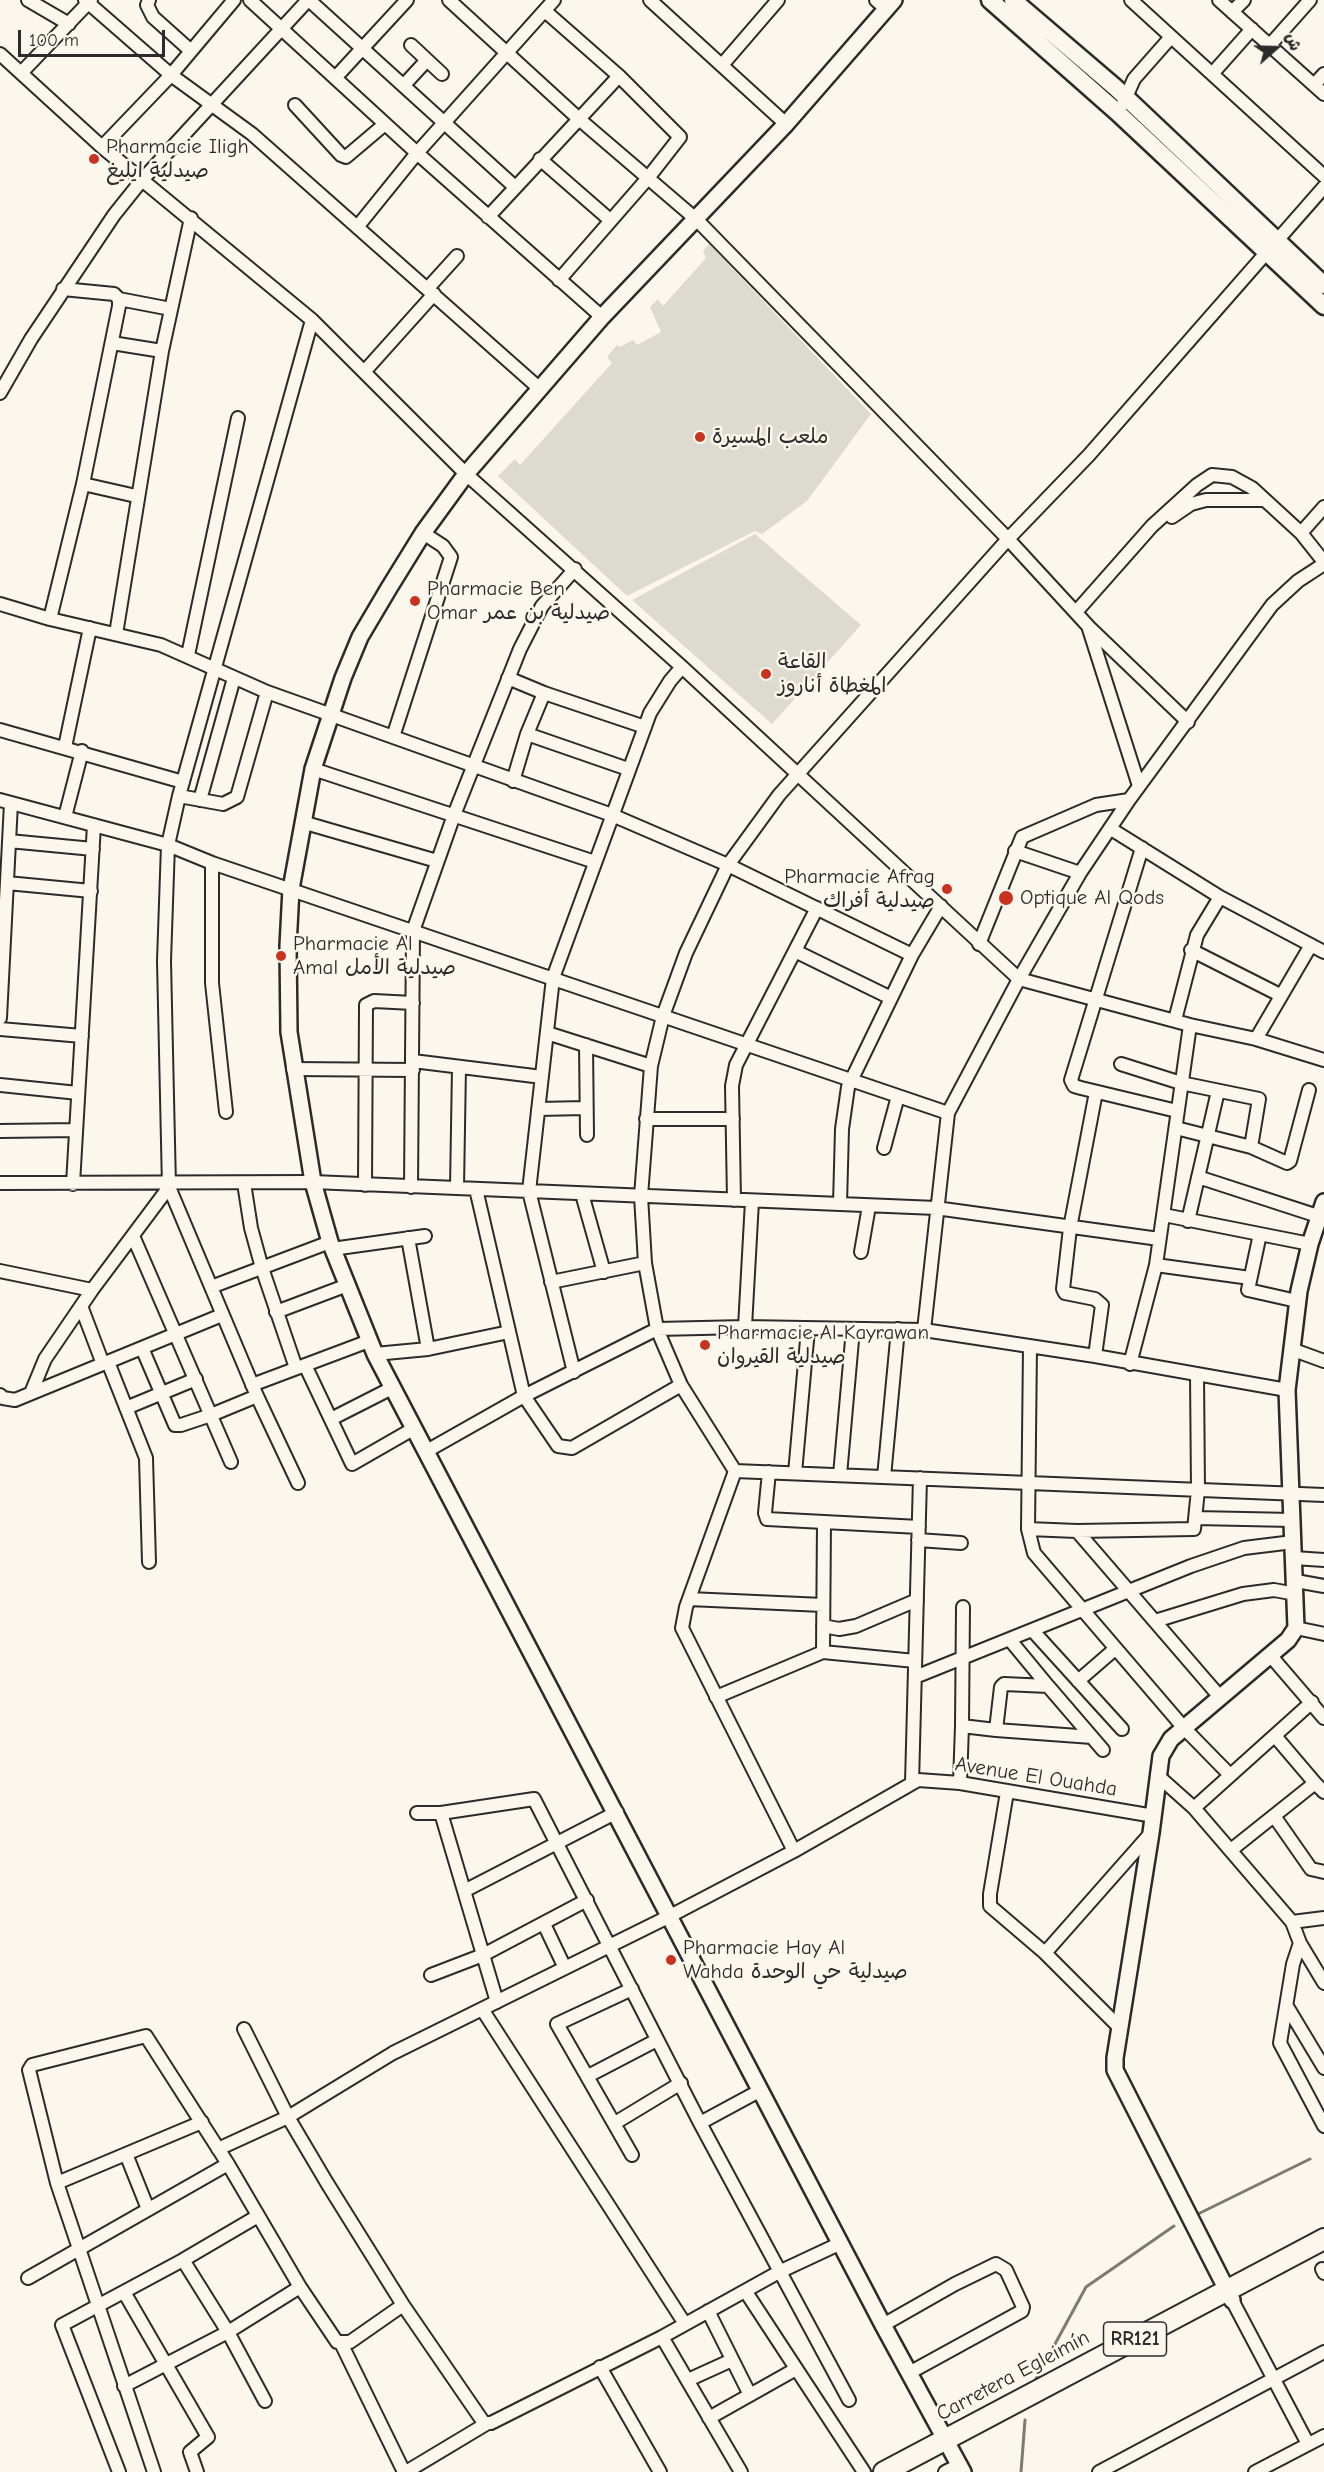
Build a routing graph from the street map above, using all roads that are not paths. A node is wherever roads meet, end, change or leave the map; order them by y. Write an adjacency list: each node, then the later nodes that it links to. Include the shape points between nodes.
1 (28, 0): 21 (street)
2 (149, 0): 28 (street, via 147,5 153,17)
3 (234, 0): 28 (street)
4 (250, 0): 22 (street)
5 (308, 0): 22 (street); 27 (street)
6 (407, 0): 27 (street)
7 (448, 0): 30 (street)
8 (554, 0): 19 (street)
9 (650, 0): 32 (street)
10 (990, 0): 46 (main road)
11 (1013, 0): 42 (main road)
12 (1131, 0): 24 (street)
13 (1219, 0): 20 (street)
14 (1244, 0): 20 (street)
15 (1310, 0): 26 (street)
16 (88, 1): 21 (street); 37 (street)
17 (771, 2): 32 (street)
18 (885, 3): 50 (street)
19 (545, 11): 30 (street); 38 (street)
20 (1232, 12): 23 (street)
21 (69, 24): 33 (street)
22 (282, 28): 39 (street); 44 (street)
23 (1252, 29): 26 (street); 35 (street)
24 (1171, 37): 35 (street); 42 (street)
25 (411, 45): 31 (street)
26 (1270, 45): 41 (street)
27 (363, 46): 39 (street); 40 (street)
28 (191, 51): 37 (street)
29 (0, 54): 33 (street)
30 (508, 55): 47 (street); 48 (street)
31 (427, 60): 34 (street); 40 (street)
32 (722, 65): 50 (street)
33 (21, 73): 51 (street)
34 (442, 74)
35 (1212, 74): 54 (street)
36 (1324, 74): 41 (street)
37 (171, 75): 44 (street); 51 (street)
38 (619, 76): 47 (street); 55 (street, via 680,137)
39 (336, 78): 49 (street)
40 (404, 84): 48 (street)
41 (1314, 85): 43 (street)
42 (1121, 93): 46 (street); 64 (main road)
43 (1324, 94)
44 (213, 103): 56 (street); 63 (street)
45 (295, 105): 49 (street, via 346,157)
46 (1110, 107): 64 (main road)
47 (579, 119): 53 (street); 55 (street)
48 (445, 122): 52 (street); 57 (street)
49 (385, 124): 52 (street)
50 (786, 124): 62 (street)
51 (102, 147): 56 (street)
52 (417, 153): 59 (street); 63 (street)
53 (540, 159): 57 (street); 61 (street)
54 (1324, 176)
55 (648, 178): 61 (street); 62 (street)
56 (142, 180): 60 (street); 68 (street)
57 (515, 187): 59 (street)
58 (1324, 188): 64 (street)
59 (488, 217): 66 (street)
60 (191, 218): 72 (street); 74 (street)
61 (610, 220): 66 (street)
62 (697, 220): 73 (street); 89 (street)
63 (358, 226): 69 (street)
64 (1272, 248): 67 (main road); 71 (main road); 89 (street, via 1089,455)
65 (457, 256): 69 (street)
66 (559, 280): 73 (street)
67 (1324, 285)
68 (63, 289): 70 (street, via 114,294); 79 (street)
69 (431, 291): 77 (street); 78 (street)
70 (119, 299): 72 (street); 75 (street)
71 (1324, 306)
72 (171, 309): 76 (street)
73 (602, 317): 78 (street)
74 (312, 320): 77 (street); 100 (street)
75 (112, 343): 76 (street); 82 (street)
76 (162, 351): 83 (street)
77 (363, 372): 81 (street)
78 (540, 388): 81 (street)
79 (0, 393)
80 (238, 418): 98 (street)
81 (465, 474): 87 (street); 91 (street)
82 (82, 484): 83 (street); 94 (street)
83 (136, 496): 97 (street)
84 (1188, 500): 85 (street); 85 (street, via 1203,480 1222,475 1239,480); 93 (street, via 1141,538)
85 (1265, 500): 88 (street)
86 (1324, 507): 88 (street)
87 (423, 533): 105 (street, via 360,638); 110 (street, via 443,546 451,557)
88 (1300, 533): 90 (street)
89 (1008, 539): 93 (street); 116 (street)
90 (1324, 563): 106 (street, via 1272,605)
91 (575, 569): 99 (street); 102 (street, via 542,606)
92 (0, 604): 94 (street)
93 (1076, 612): 95 (street)
94 (50, 619): 96 (street)
95 (1089, 627): 106 (street); 119 (street)
96 (90, 628): 97 (street); 111 (street)
97 (116, 634): 98 (street)
98 (188, 655): 100 (street)
99 (682, 667): 107 (street, via 658,698); 116 (street)
100 (217, 668): 101 (street); 118 (street)
101 (234, 678): 103 (street); 121 (street)
102 (508, 678): 104 (street); 113 (street)
103 (267, 692): 105 (street); 121 (street, via 237,797 223,804)
104 (544, 693): 107 (street); 109 (street)
105 (329, 715): 110 (street); 114 (street)
106 (1188, 722): 119 (street)
107 (645, 727): 115 (street)
108 (0, 730): 111 (street)
109 (527, 734): 115 (street); 117 (street)
110 (393, 737): 113 (street)
111 (65, 747): 112 (street)
112 (82, 751): 118 (street); 126 (street)
113 (474, 765): 117 (street); 124 (street)
114 (313, 769): 124 (street); 127 (street)
115 (628, 769): 125 (street)
116 (798, 774): 138 (street); 144 (street)
117 (513, 781): 125 (street)
118 (183, 782): 120 (street)
119 (1139, 786): 122 (street)
120 (179, 796): 121 (street); 131 (street)
121 (200, 800)
122 (1129, 800): 129 (street); 134 (street, via 1096,805 1028,833)
123 (5, 801): 126 (street); 130 (street)
124 (454, 815): 135 (street); 136 (street)
125 (612, 815): 136 (street); 138 (street)
126 (65, 817): 128 (street)
127 (302, 822): 135 (street); 141 (street)
128 (94, 825): 131 (street); 133 (street)
129 (1111, 829): 132 (street); 139 (street)
130 (9, 841): 133 (street); 140 (street)
131 (168, 845): 137 (street); 205 (street, via 164,1025)
132 (1142, 848): 143 (street); 158 (street)
133 (93, 849): 142 (street)
134 (1015, 851): 139 (street); 148 (street)
135 (437, 861): 147 (street)
136 (595, 862): 154 (street)
137 (212, 863): 141 (street); 189 (street, via 212,983)
138 (728, 865): 145 (street); 160 (street, via 686,953)
139 (1080, 873): 155 (street)
140 (7, 883): 142 (street); 146 (street)
141 (291, 889): 147 (street); 176 (street, via 288,946)
142 (90, 891): 166 (street)
143 (1220, 897): 149 (street); 150 (street)
144 (941, 906): 148 (street); 153 (street)
145 (817, 908): 151 (street); 153 (street)
146 (2, 928): 161 (street)
147 (413, 931): 154 (street); 159 (street)
148 (979, 944): 155 (street)
149 (1311, 945): 152 (street); 156 (street)
150 (1191, 950): 156 (street); 162 (street)
151 (795, 951): 157 (street); 168 (street)
152 (1324, 952)
153 (912, 955): 157 (street)
154 (553, 978): 160 (street); 165 (street)
155 (1018, 979): 158 (street); 190 (street)
156 (1280, 995): 167 (street)
157 (891, 998): 178 (street)
158 (1094, 999): 162 (street); 183 (street, via 1071,1080 1074,1086)
159 (413, 1003): 172 (street); 175 (street, via 374,1001 366,1005)
160 (663, 1016): 168 (street); 173 (street)
161 (0, 1018)
162 (1175, 1020): 163 (street)
163 (1190, 1025): 167 (street); 179 (street)
164 (0, 1029): 166 (street)
165 (547, 1033): 169 (street); 177 (street)
166 (82, 1036): 184 (street)
167 (1256, 1039): 170 (street)
168 (746, 1044): 178 (street); 192 (street, via 733,1079)
169 (586, 1045): 173 (street); 187 (street)
170 (1324, 1060)
171 (1121, 1064): 179 (street)
172 (413, 1065): 174 (street); 175 (street); 207 (street)
173 (651, 1066): 191 (street)
174 (459, 1067): 177 (street); 208 (street)
175 (365, 1068): 176 (street); 206 (street)
176 (293, 1069): 201 (street)
177 (542, 1077): 186 (street)
178 (851, 1080): 185 (street); 215 (street, via 842,1129)
179 (1181, 1083): 182 (street); 188 (street)
180 (0, 1085): 184 (street)
181 (1309, 1090): 198 (street, via 1289,1161)
182 (1218, 1091): 196 (street); 198 (street, via 1260,1101)
183 (1096, 1092): 188 (street); 221 (street)
184 (78, 1093): 194 (street)
185 (898, 1096): 190 (street); 199 (street)
186 (538, 1108): 187 (street); 210 (street)
187 (585, 1108): 197 (street)
188 (1177, 1111): 193 (street)
189 (226, 1112)
190 (948, 1113): 217 (street)
191 (646, 1119): 192 (street); 212 (street)
192 (733, 1119): 213 (street)
193 (1176, 1128): 196 (street); 219 (street)
194 (76, 1130): 195 (street); 204 (street)
195 (0, 1131)
196 (1209, 1135): 198 (street); 200 (street)
197 (587, 1136)
198 (1251, 1147)
199 (884, 1148)
200 (1198, 1177): 218 (street); 220 (street)
201 (313, 1182): 203 (street); 206 (street); 228 (street)
202 (0, 1183): 204 (street)
203 (244, 1183): 205 (street); 232 (street)
204 (73, 1184): 205 (street)
205 (169, 1185): 223 (street); 238 (street)
206 (365, 1185): 207 (street)
207 (411, 1187): 208 (street)
208 (457, 1188): 209 (street)
209 (476, 1189): 210 (street); 250 (street)
210 (529, 1191): 211 (street); 236 (street)
211 (582, 1194): 212 (street); 234 (street)
212 (641, 1196): 213 (street); 230 (street)
213 (734, 1200): 214 (street)
214 (752, 1201): 215 (street); 244 (street)
215 (840, 1204): 216 (street)
216 (869, 1206): 217 (street); 229 (street)
217 (936, 1208): 221 (street); 249 (street)
218 (1322, 1212): 227 (street)
219 (1164, 1215): 220 (street); 226 (street)
220 (1188, 1221): 222 (street)
221 (1070, 1228): 226 (street); 257 (street, via 1063,1291 1095,1299 1102,1305)
222 (1260, 1234): 227 (street); 235 (street)
223 (133, 1236): 239 (street); 251 (street)
224 (425, 1236): 225 (street)
225 (408, 1238): 228 (street); 255 (street)
226 (1159, 1239): 231 (street)
227 (1310, 1244): 240 (street)
228 (331, 1246): 232 (street); 237 (street)
229 (861, 1252)
230 (645, 1263): 234 (street); 245 (street)
231 (1156, 1265): 235 (street); 260 (street)
232 (262, 1268): 238 (street); 242 (street)
233 (0, 1271): 239 (street)
234 (604, 1272): 236 (street)
235 (1250, 1278): 240 (street, via 1249,1291)
236 (551, 1282): 262 (street)
237 (345, 1286): 242 (street); 252 (street)
238 (211, 1287): 243 (street)
239 (92, 1290): 241 (street)
240 (1297, 1301): 256 (street)
241 (81, 1306): 259 (street); 269 (street, via 45,1359)
242 (276, 1312): 261 (street)
243 (222, 1315): 251 (street); 267 (street)
244 (745, 1327): 245 (street); 246 (street)
245 (657, 1329): 262 (street); 265 (street)
246 (808, 1329): 247 (street); 281 (street)
247 (853, 1329): 248 (street); 282 (street)
248 (898, 1329): 249 (street); 283 (street)
249 (924, 1330): 253 (street)
250 (508, 1332): 255 (street); 272 (street)
251 (177, 1333): 254 (street); 264 (street)
252 (372, 1347): 255 (street); 261 (street); 266 (street)
253 (1030, 1347): 257 (street); 286 (street)
254 (142, 1348): 259 (street); 270 (street)
255 (428, 1349)
256 (1291, 1349): 258 (street); 268 (street)
257 (1095, 1356): 260 (street)
258 (1324, 1361)
259 (105, 1363): 269 (street); 273 (street)
260 (1130, 1364): 263 (street)
261 (301, 1366): 267 (street); 275 (street)
262 (574, 1372): 272 (street)
263 (1197, 1374): 268 (street); 287 (street)
264 (196, 1379): 270 (street); 274 (street)
265 (681, 1385): 272 (street, via 572,1448 558,1446 551,1440); 279 (street)
266 (392, 1388): 275 (street); 276 (street)
267 (254, 1390): 274 (street); 285 (street)
268 (1287, 1390): 288 (street)
269 (31, 1393): 271 (street, via 15,1400)
270 (160, 1394): 273 (street); 274 (street, via 175,1425)
271 (0, 1395)
272 (524, 1396): 277 (street)
273 (126, 1408): 301 (street, via 146,1458)
274 (211, 1415): 278 (street)
275 (331, 1419): 276 (street, via 352,1464)
276 (412, 1429): 277 (street)
277 (425, 1452): 342 (street)
278 (231, 1462)
279 (735, 1471): 280 (street); 305 (street)
280 (768, 1472): 281 (street); 292 (street, via 768,1519)
281 (795, 1473): 282 (street)
282 (840, 1475): 283 (street)
283 (884, 1477): 284 (street)
284 (920, 1478): 286 (street); 293 (street)
285 (298, 1483)
286 (1028, 1483): 287 (street); 294 (street)
287 (1198, 1490): 288 (street); 290 (street)
288 (1290, 1494): 289 (street); 291 (street)
289 (1324, 1495)
290 (1196, 1518): 291 (street); 295 (street, via 1191,1530)
291 (1292, 1520): 297 (street)
292 (824, 1522): 293 (street); 307 (street)
293 (919, 1527): 296 (street)
294 (1028, 1529): 295 (street); 309 (street, via 1034,1553)
295 (1077, 1531): 304 (street)
296 (918, 1540): 298 (street); 306 (street)
297 (1293, 1542): 299 (street); 304 (street, via 1233,1552)
298 (962, 1543)
299 (1294, 1558): 300 (street); 303 (street)
300 (1324, 1560)
301 (148, 1562)
302 (1324, 1586): 303 (street)
303 (1296, 1587): 310 (street, via 1243,1594); 312 (street)
304 (1129, 1590): 309 (street); 310 (street)
305 (689, 1599): 307 (street); 324 (street, via 682,1628)
306 (917, 1600): 311 (street, via 856,1626); 320 (street)
307 (823, 1605): 311 (street)
308 (963, 1607): 319 (street)
309 (1082, 1610): 313 (street); 316 (street)
310 (1155, 1621): 325 (street)
311 (823, 1626): 317 (street)
312 (1296, 1628): 314 (street); 318 (street)
313 (1033, 1631): 315 (street); 322 (street)
314 (1324, 1634)
315 (1010, 1640): 319 (street); 323 (street)
316 (1115, 1649): 322 (street); 329 (street)
317 (824, 1652): 320 (street); 324 (street)
318 (1270, 1655): 325 (street); 326 (street)
319 (962, 1660): 321 (street); 328 (street)
320 (915, 1661): 321 (street)
321 (915, 1677): 337 (street)
322 (1078, 1681): 330 (street)
323 (1048, 1686): 331 (street, via 1003,1684); 333 (street)
324 (716, 1697): 350 (street)
325 (1220, 1697): 329 (street)
326 (1312, 1702): 327 (street); 332 (street)
327 (1324, 1718)
328 (962, 1726): 331 (street); 338 (street)
329 (1184, 1728): 335 (street, via 1165,1748); 336 (street)
330 (1122, 1729)
331 (996, 1730): 333 (street)
332 (1275, 1736): 336 (street); 339 (street)
333 (1092, 1737): 334 (street)
334 (1103, 1750)
335 (1157, 1775): 341 (street); 345 (street)
336 (1230, 1775): 341 (street)
337 (912, 1783): 338 (street, Avenue El Ouahda); 350 (street)
338 (960, 1783): 340 (street, Avenue El Ouahda)
339 (1320, 1787): 346 (street)
340 (1007, 1792): 345 (street, Avenue El Ouahda); 360 (street, via 989,1901 994,1911)
341 (1194, 1808): 349 (street)
342 (617, 1812): 348 (street); 354 (street)
343 (417, 1813): 344 (street)
344 (441, 1813): 348 (street, via 534,1799); 352 (street)
345 (1154, 1816): 347 (street)
346 (1274, 1816): 349 (street); 351 (street, via 1311,1869)
347 (1151, 1833): 360 (street); 369 (street)
348 (557, 1842): 352 (street); 353 (street)
349 (1231, 1850): 356 (street)
350 (794, 1851): 354 (street)
351 (1324, 1872)
352 (465, 1890): 361 (street)
353 (587, 1900): 357 (street); 359 (street)
354 (670, 1916): 359 (street); 375 (street)
355 (1324, 1918): 356 (street)
356 (1292, 1922): 358 (street)
357 (544, 1924): 361 (street); 362 (street)
358 (1300, 1943): 364 (street); 367 (street, via 1293,1964)
359 (608, 1944): 362 (street); 365 (street)
360 (1045, 1953): 369 (street)
361 (483, 1955): 363 (street); 366 (street)
362 (564, 1966): 366 (street)
363 (432, 1975)
364 (1324, 1983)
365 (632, 1989): 371 (street); 373 (street, via 557,2024)
366 (497, 2002): 368 (street)
367 (1288, 2008): 372 (street); 380 (street, via 1280,2043)
368 (482, 2009): 376 (street, via 393,2053); 403 (street)
369 (1118, 2026): 399 (street, via 1115,2070)
370 (244, 2030): 376 (street)
371 (657, 2040): 373 (street); 374 (street)
372 (1324, 2068)
373 (588, 2076): 378 (street)
374 (681, 2083): 378 (street); 379 (street)
375 (761, 2090): 379 (street); 389 (street)
376 (288, 2117): 381 (street); 400 (street)
377 (202, 2122): 381 (street); 382 (street); 385 (street, via 146,2036 36,2064 29,2070)
378 (615, 2123): 383 (street)
379 (700, 2123): 393 (street)
380 (1324, 2126)
381 (218, 2149): 384 (street)
382 (126, 2154): 385 (street); 386 (street)
383 (632, 2155)
384 (228, 2164): 386 (street); 387 (street)
385 (57, 2183): 390 (street)
386 (148, 2209): 390 (street)
387 (258, 2216): 391 (street); 396 (street)
388 (1324, 2239): 395 (highway, Carretera Egleimín / RR121)
389 (841, 2243): 393 (street); 404 (street)
390 (77, 2249): 394 (street); 401 (street)
391 (183, 2260): 397 (street); 405 (street)
392 (1323, 2265): 395 (highway, Carretera Egleimín / RR121)
393 (779, 2272): 398 (street); 418 (street)
394 (28, 2278)
395 (1250, 2284): 399 (highway, Carretera Egleimín / RR121)
396 (300, 2287): 405 (street); 407 (street)
397 (124, 2292): 401 (street); 410 (street)
398 (746, 2292): 402 (street); 412 (street)
399 (1230, 2295): 415 (street); 424 (highway, Carretera Egleimín / RR121)
400 (402, 2305): 407 (street, via 350,2342); 421 (street)
401 (97, 2308): 416 (street); 425 (street, via 64,2322 62,2329)
402 (708, 2311): 403 (street); 409 (street)
403 (685, 2324): 406 (street)
404 (883, 2325): 413 (street); 413 (street, via 996,2264 1006,2270 1022,2311)
405 (228, 2332): 410 (street); 419 (street)
406 (662, 2337): 411 (street); 414 (street)
407 (341, 2343): 428 (street)
408 (1324, 2352): 415 (street)
409 (732, 2360): 414 (street); 417 (street)
410 (164, 2365): 416 (street); 427 (street, via 208,2437 190,2452)
411 (600, 2367): 421 (street); 429 (street)
412 (796, 2369): 417 (street); 431 (street)
413 (909, 2373): 424 (street)
414 (688, 2380): 420 (street)
415 (1275, 2380): 423 (street); 435 (street)
416 (124, 2386): 426 (street)
417 (750, 2395): 420 (street)
418 (849, 2400)
419 (265, 2401)
420 (709, 2418): 430 (street)
421 (486, 2424): 428 (street)
422 (1324, 2436): 423 (street)
423 (1308, 2444): 436 (street)
424 (955, 2456): 432 (highway, Carretera Egleimín / RR121); 433 (highway, Carretera Egleimín / RR121); 434 (street)
425 (119, 2472)
426 (154, 2472)
427 (197, 2472)
428 (405, 2472)
429 (660, 2472)
430 (741, 2472)
431 (864, 2472)
432 (885, 2472)
433 (910, 2472)
434 (945, 2472)
435 (1099, 2472)
436 (1255, 2472)

